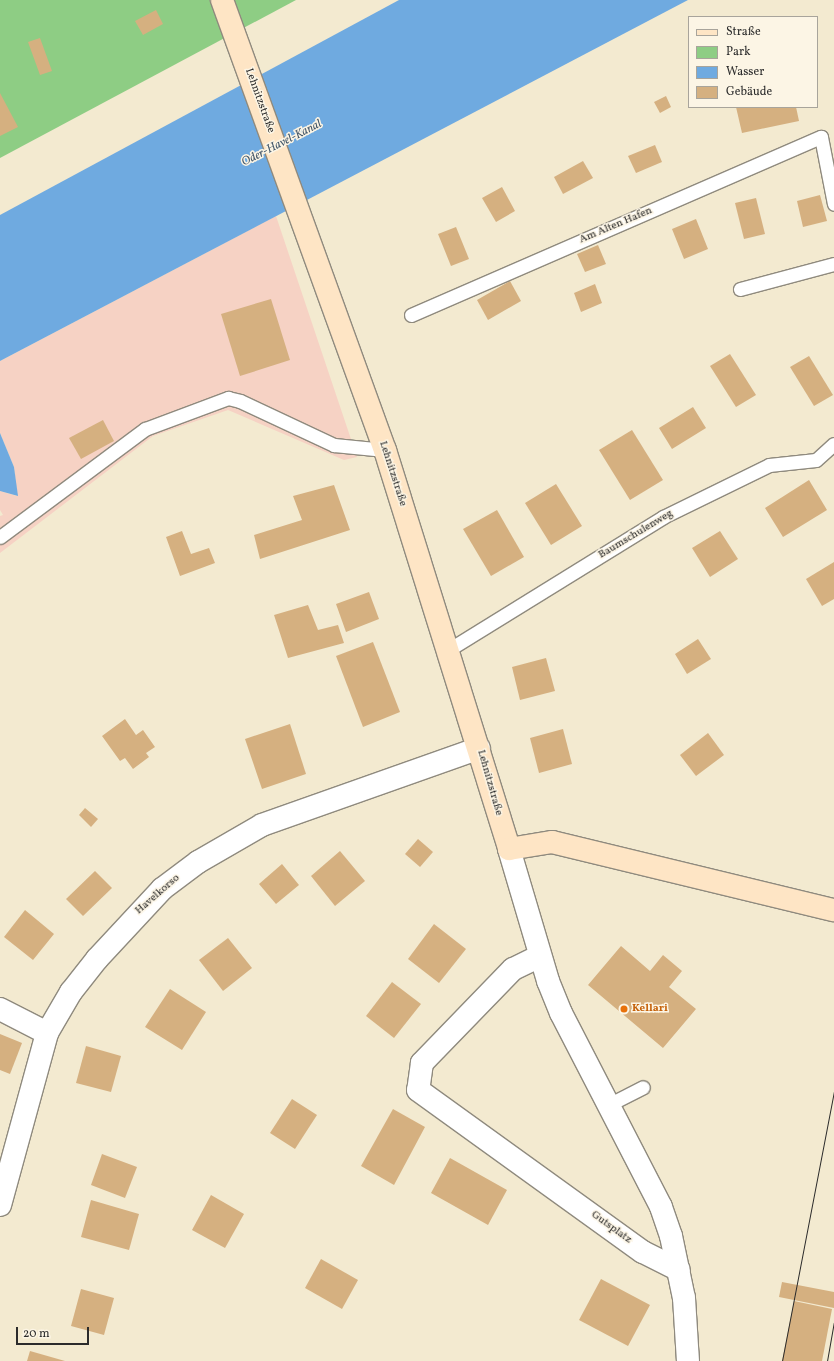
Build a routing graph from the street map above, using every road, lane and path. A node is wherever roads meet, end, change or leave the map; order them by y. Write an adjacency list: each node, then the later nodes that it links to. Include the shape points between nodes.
1 (222, 0): 7 (main road, Lehnitzstraße)
2 (834, 204): 5 (lane, Am Alten Hafen, via 821,137)
3 (834, 264): 4 (lane)
4 (740, 289)
5 (411, 315)
6 (834, 444): 9 (lane, Baumschulenweg, via 816,460 769,465 663,517)
7 (385, 450): 8 (lane, via 334,445 240,401 228,398 145,429); 9 (main road, Lehnitzstraße)
8 (0, 537)
9 (448, 650): 10 (main road, Lehnitzstraße)
10 (479, 748): 11 (main road, Lehnitzstraße); 15 (street, Havelkorso, via 262,825 198,862 162,889 133,917 72,992)
11 (508, 849): 12 (main road, via 552,842); 13 (street, Lehnitzstraße)
12 (834, 910)
13 (540, 956): 17 (street, via 561,1013); 19 (street, Gutsplatz, via 513,969 422,1063 418,1090 643,1252)
14 (0, 1009): 15 (street)
15 (47, 1033): 18 (street, Havelkorso)
16 (643, 1087): 17 (lane)
17 (608, 1105): 19 (street, via 661,1207)
18 (0, 1204)
19 (679, 1270): 20 (street, via 687,1323)
20 (688, 1361)

